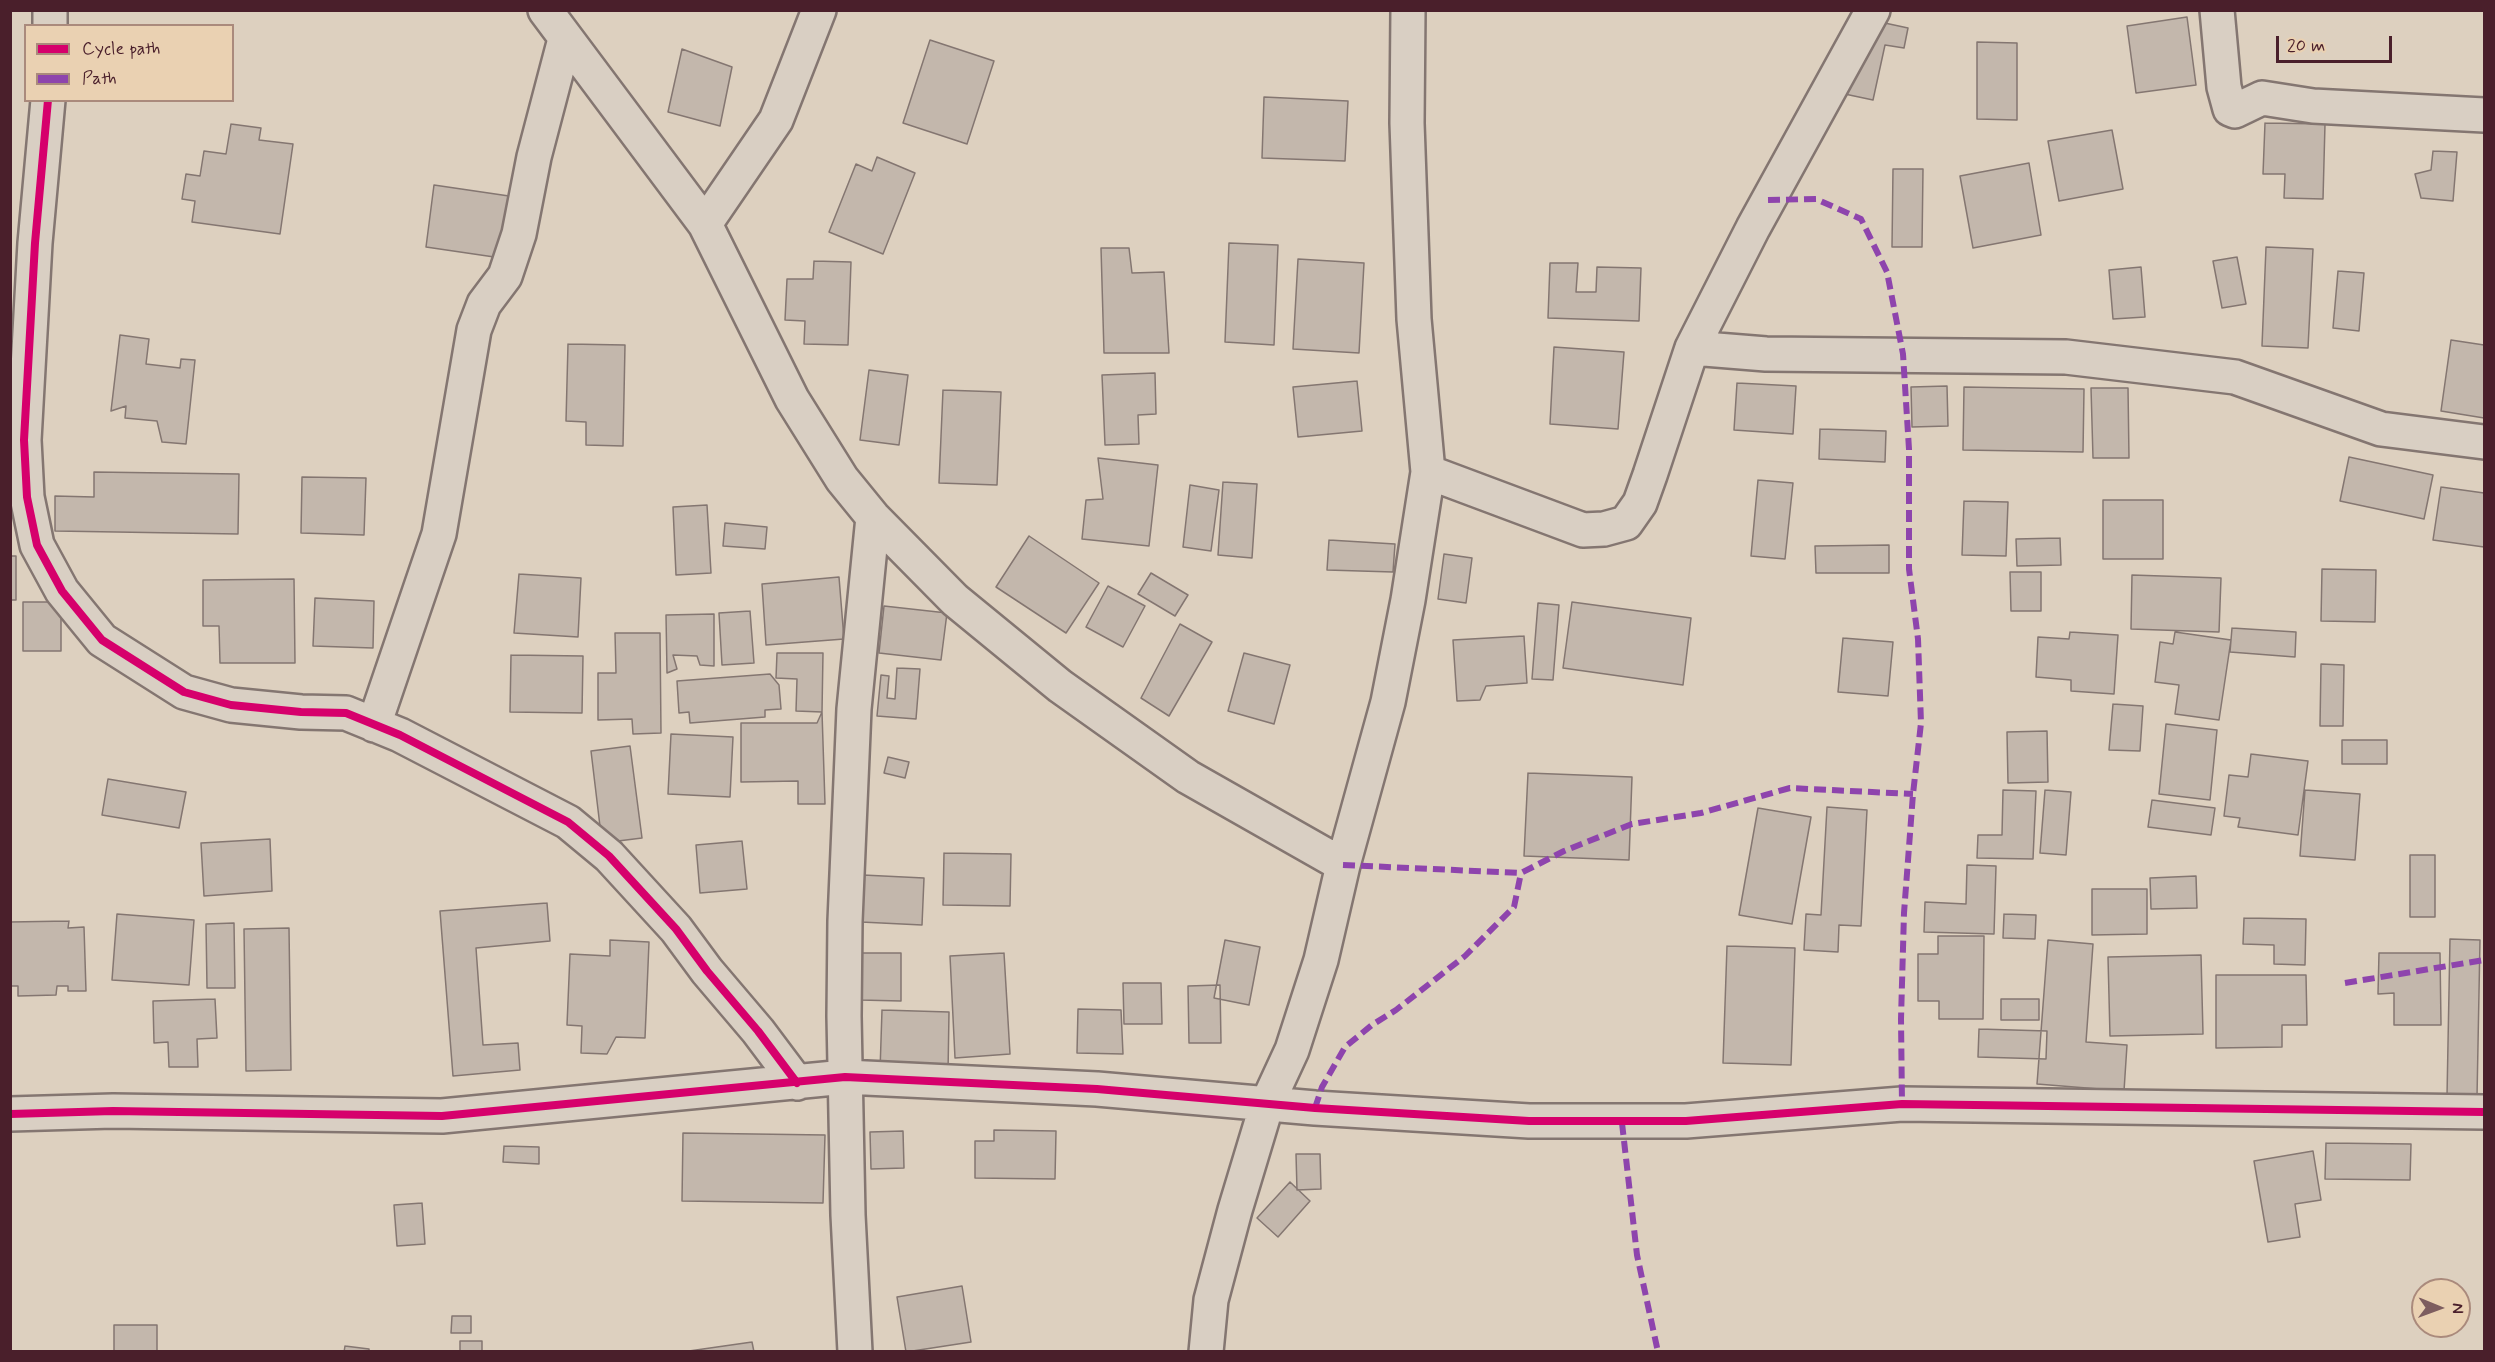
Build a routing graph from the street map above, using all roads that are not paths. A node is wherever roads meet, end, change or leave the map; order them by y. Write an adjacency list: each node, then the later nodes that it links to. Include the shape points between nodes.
1 (545, 10): 6 (street)
2 (819, 10): 9 (street, via 776,120)
3 (1408, 10): 12 (street, via 1407,123 1414,319)
4 (1873, 10): 10 (street)
5 (2217, 10): 8 (street, via 2224,87 2230,109 2235,111 2262,98 2313,106)
6 (565, 39): 9 (street); 14 (street, via 534,157 519,234 505,276 484,304 474,330 439,534)
7 (48, 102): 14 (street, via 24,440 27,497 37,545 62,591 102,640 184,692 231,705 346,713)
8 (2484, 115)
9 (705, 224): 13 (street, via 792,399 842,479)
10 (1692, 348): 11 (street, via 1778,354 2066,357 2235,377 2381,429); 12 (street, via 1640,503 1626,523 1583,530)
11 (2484, 442)
12 (1428, 472): 15 (street, via 1388,702)
13 (873, 517): 15 (street, via 955,600 1059,686 1188,777); 16 (street, via 854,709 845,921)
14 (374, 724): 17 (street, via 568,822 609,856 676,929)
15 (1342, 865): 18 (street, via 1321,960 1292,1050)
16 (845, 1077): 17 (street); 18 (street, via 1097,1089); 21 (street)
17 (797, 1083): 20 (street, via 442,1116 113,1111)
18 (1267, 1104): 19 (street, via 1622,1123 1902,1104); 22 (street, via 1211,1300)
19 (2484, 1112)
20 (10, 1114)
21 (855, 1352)
22 (1206, 1352)

